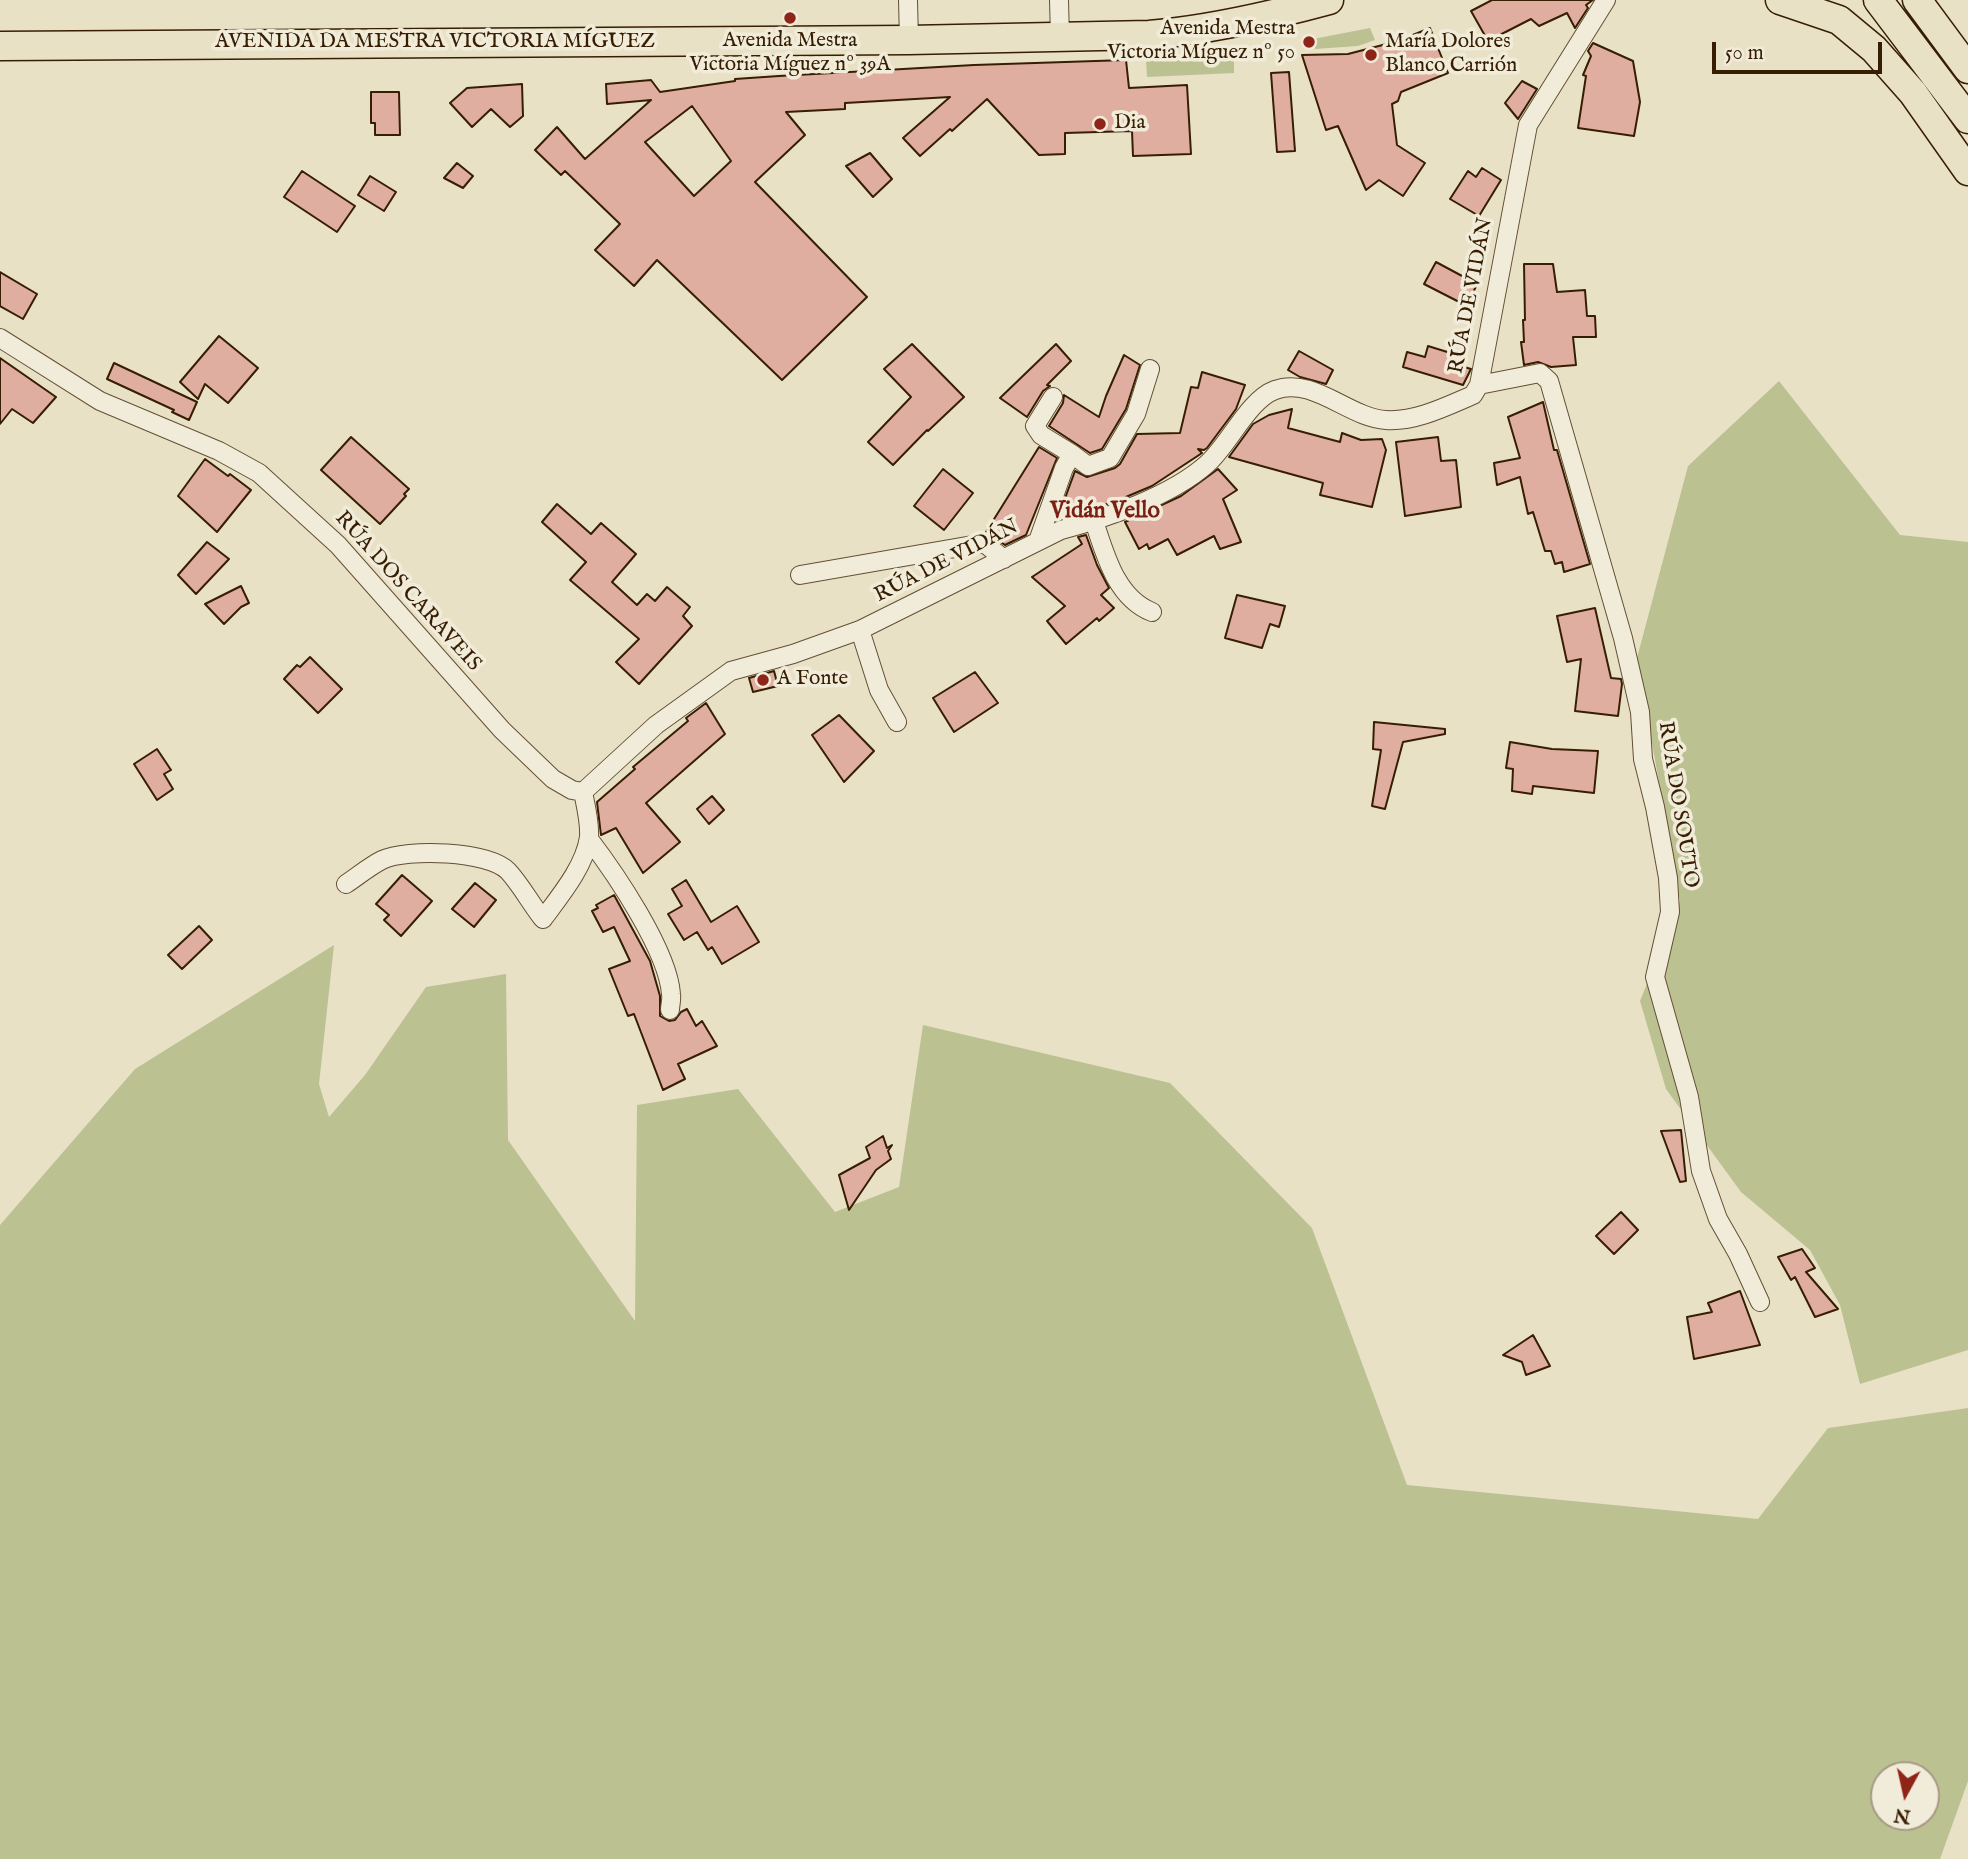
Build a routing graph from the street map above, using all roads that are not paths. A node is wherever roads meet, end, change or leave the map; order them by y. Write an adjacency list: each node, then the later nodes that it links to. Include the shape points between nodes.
1 (908, 0): 11 (street)
2 (1059, 0): 10 (street)
3 (1329, 0): 9 (main road, AVENIDA DA MESTRA VICTORIA MÍGUEZ)
4 (1606, 0): 18 (street, RÚA DE VIDÁN, via 1528,125)
5 (1846, 0): 8 (main road, via 1826,7)
6 (1878, 0): 14 (main road)
7 (1917, 0): 13 (main road)
8 (1789, 3): 15 (main road, via 1839,20 1874,49 1913,93)
9 (1299, 4): 10 (main road, AVENIDA DA MESTRA VICTORIA MÍGUEZ, via 1182,32)
10 (1060, 38): 11 (main road, AVENIDA DA MESTRA VICTORIA MÍGUEZ)
11 (909, 40): 12 (main road, AVENIDA DA MESTRA VICTORIA MÍGUEZ)
12 (0, 46)
13 (1968, 69)
14 (1968, 120)
15 (1968, 171)
16 (0, 338): 28 (street, RÚA DOS CARAVEIS, via 100,401 259,474 338,545 502,730 553,779)
17 (1150, 369): 20 (street, via 1136,414 1110,458 1088,466)
18 (1479, 385): 21 (street, RÚA DE VIDÁN, via 1474,395 1457,402 1415,417 1386,420 1302,388 1273,391 1258,401 1206,466 1156,497); 32 (street, RÚA DO SOUTO, via 1540,373 1549,381 1640,712 1643,759 1668,878 1670,912 1655,977 1689,1097 1701,1171 1718,1219)
19 (1053, 397): 20 (street, via 1035,426 1041,435)
20 (1072, 454): 22 (street)
21 (1094, 521): 22 (street, RÚA DE VIDÁN); 25 (street, via 1125,594)
22 (1038, 541): 23 (street, RÚA DE VIDÁN)
23 (1004, 559): 24 (street, via 984,543); 26 (street, RÚA DE VIDÁN)
24 (800, 575)
25 (1152, 612)
26 (860, 631): 27 (street, RÚA DE VIDÁN, via 879,690); 28 (street, RÚA DE VIDÁN, via 731,671 656,725)
27 (897, 722)
28 (583, 792): 29 (street)
29 (589, 839): 30 (street, via 543,919 506,869 489,861 437,853 407,854 383,859); 31 (street, via 642,918 666,974)
30 (346, 884)
31 (670, 1010)
32 (1760, 1302)

